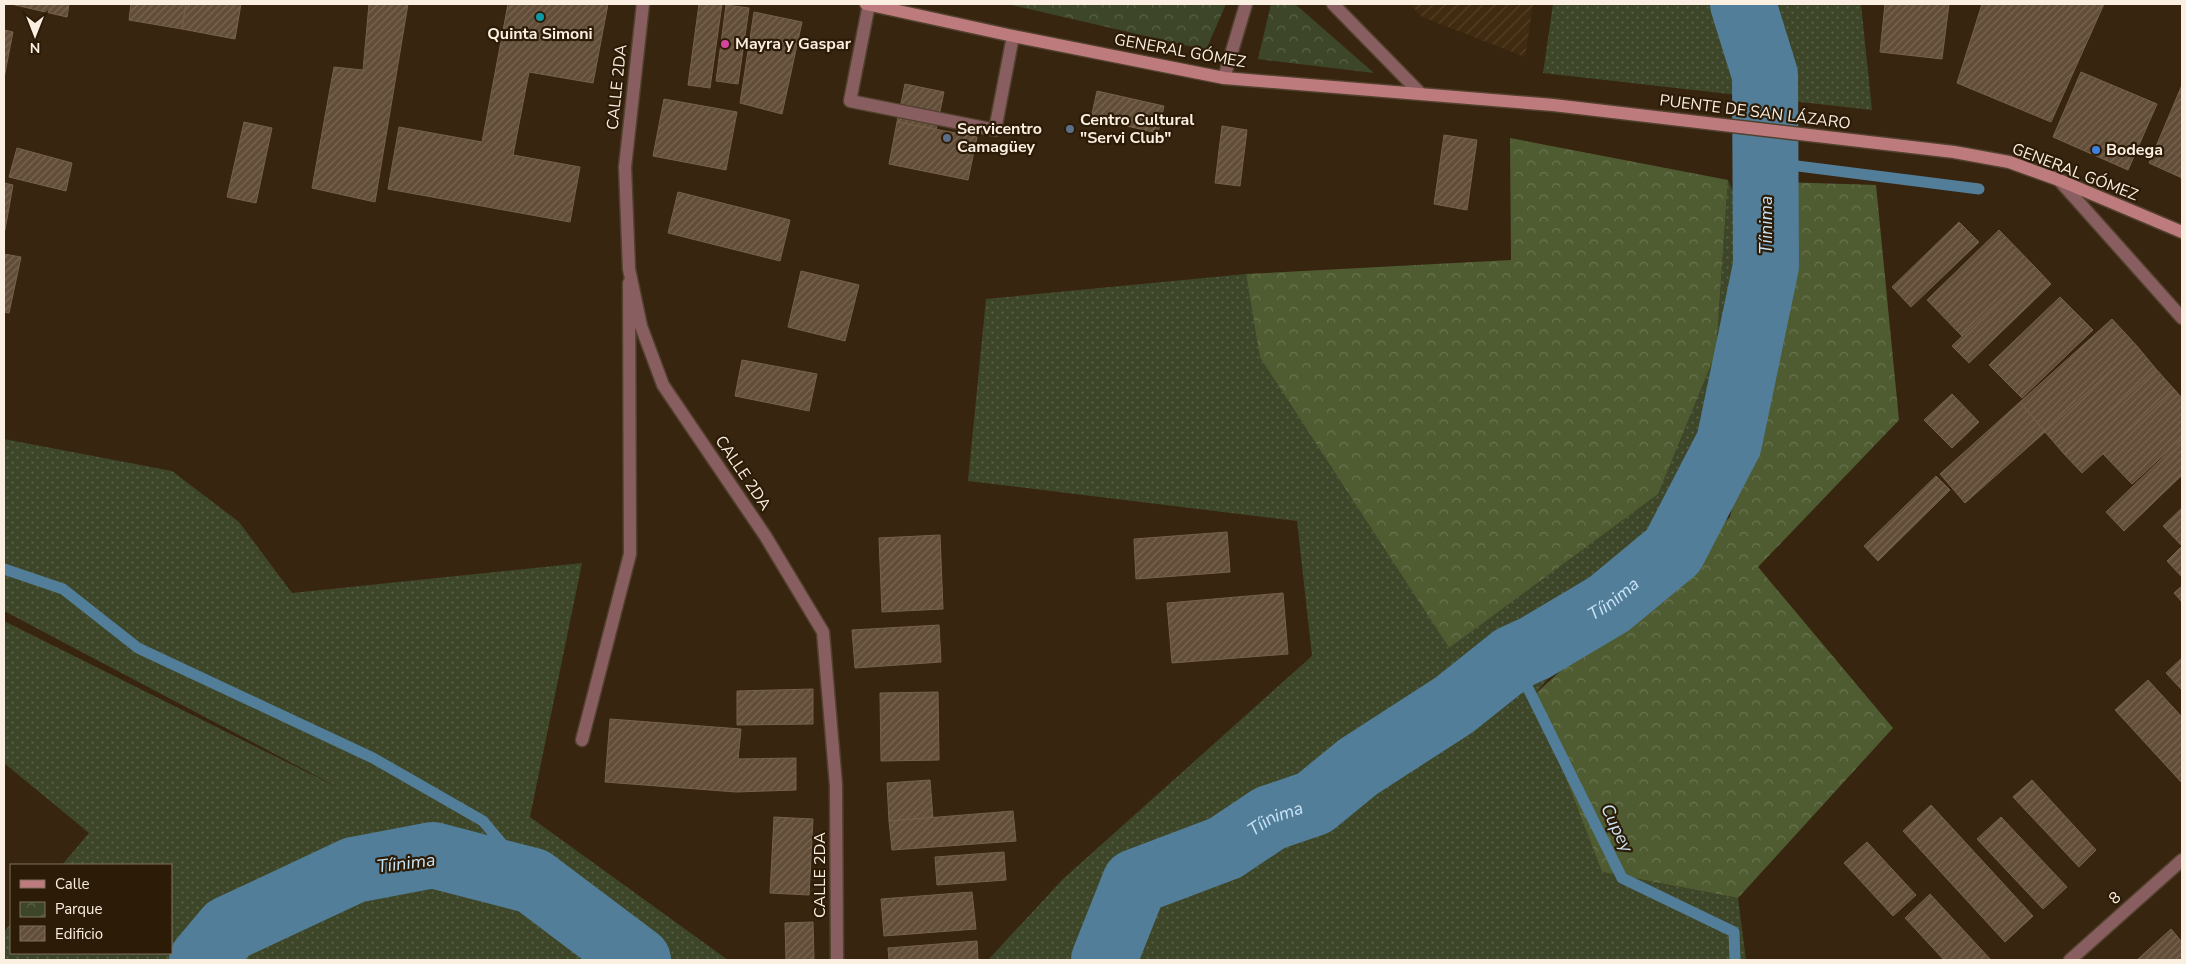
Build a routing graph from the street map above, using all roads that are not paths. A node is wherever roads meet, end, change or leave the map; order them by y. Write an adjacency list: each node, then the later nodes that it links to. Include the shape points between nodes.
1 (643, 4): 12 (street, CALLE 2DA, via 625,167)
2 (868, 4): 5 (main road, GENERAL GÓMEZ); 5 (street, via 850,102 995,130)
3 (1246, 4): 6 (street)
4 (1333, 4): 7 (street)
5 (1013, 36): 6 (main road, GENERAL GÓMEZ)
6 (1224, 78): 7 (main road, GENERAL GÓMEZ)
7 (1421, 94): 8 (main road, GENERAL GÓMEZ)
8 (1553, 104): 9 (main road, PUENTE DE SAN LÁZARO)
9 (1954, 152): 10 (main road, GENERAL GÓMEZ, via 2010,162)
10 (2059, 180): 11 (main road, GENERAL GÓMEZ); 13 (street)
11 (2182, 232)
12 (629, 269): 14 (street, via 630,554); 16 (street, CALLE 2DA, via 641,326 663,385 766,537 822,632 836,784)
13 (2182, 318)
14 (582, 740)
15 (2182, 860): 17 (street, 8)
16 (837, 960)
17 (2070, 960)

